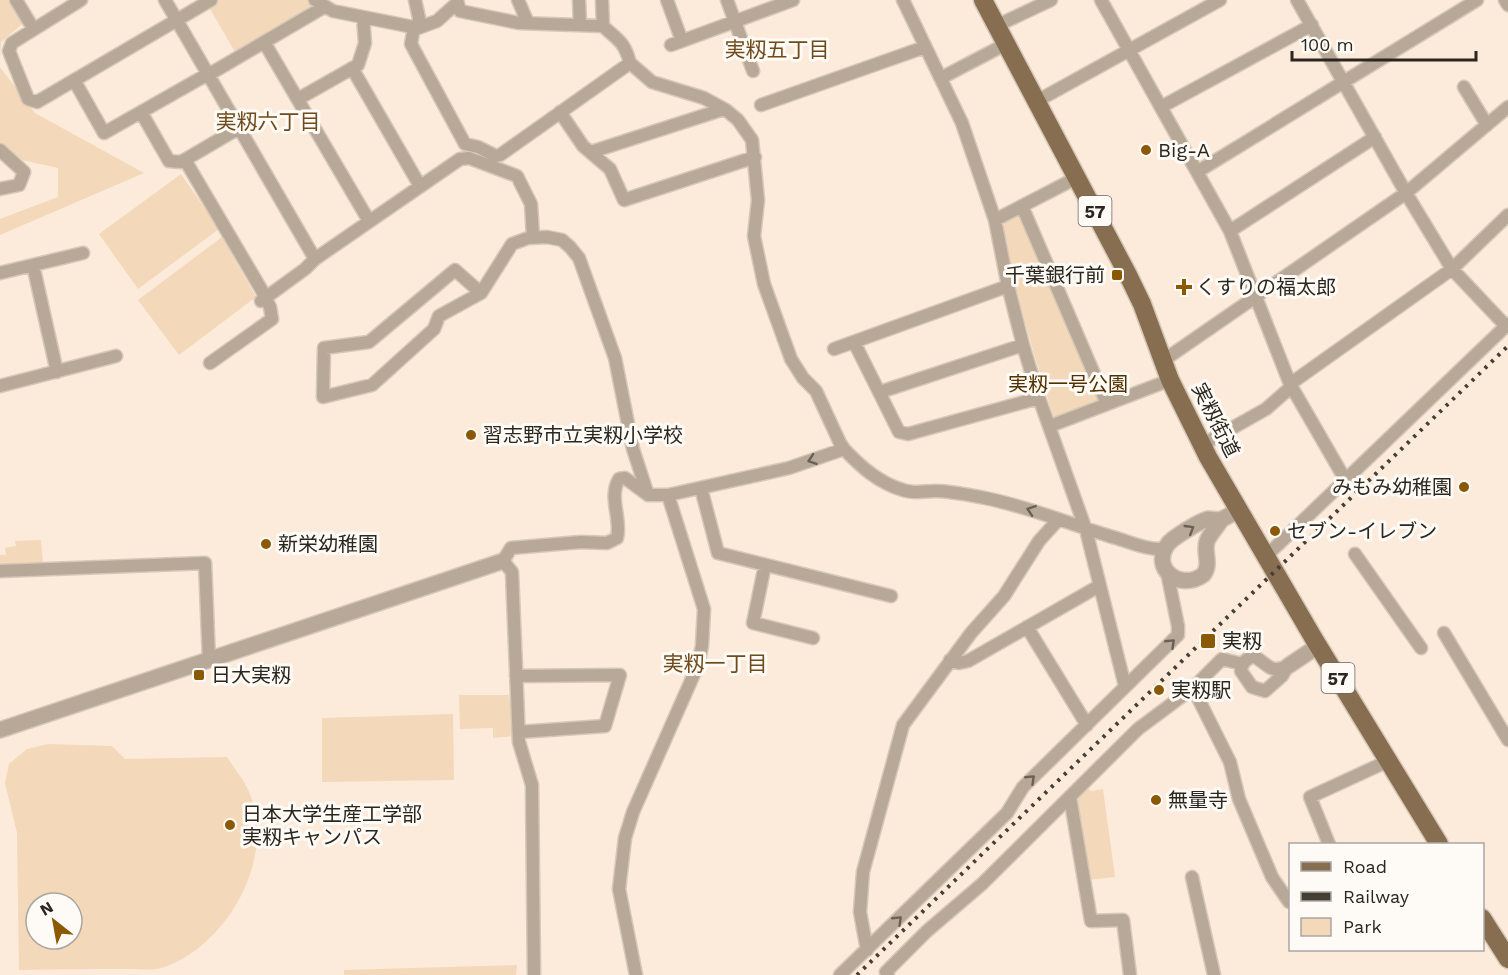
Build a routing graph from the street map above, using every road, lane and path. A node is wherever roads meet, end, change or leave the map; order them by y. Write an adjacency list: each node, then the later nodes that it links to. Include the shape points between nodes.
1 (16, 0): 32 (street)
2 (81, 0): 32 (street)
3 (165, 0): 24 (street)
4 (211, 0): 24 (street)
5 (415, 0): 31 (street, via 419,18)
6 (518, 0): 26 (street)
7 (579, 0): 27 (street)
8 (602, 0): 29 (street)
9 (667, 0): 25 (street, via 676,43)
10 (727, 0): 25 (street)
11 (903, 0): 35 (street)
12 (983, 0): 30 (main road, 実籾街道 / 57)
13 (1051, 0): 30 (street)
14 (1101, 0): 36 (street)
15 (1220, 0): 36 (street)
16 (1297, 0): 28 (street)
17 (1477, 0): 43 (street)
18 (1505, 0): 22 (street)
19 (457, 1): 26 (street, via 459,11); 31 (street, via 437,21)
20 (788, 1): 25 (street)
21 (319, 3): 23 (street, via 333,11); 33 (street)
22 (1508, 5)
23 (363, 17): 31 (street); 38 (street, via 363,54)
24 (177, 20): 40 (street); 42 (street)
25 (735, 21): 39 (street)
26 (528, 23): 27 (street)
27 (580, 25): 29 (street)
28 (1312, 25): 43 (street); 48 (street)
29 (603, 26): 37 (street, via 617,38)
30 (996, 26): 34 (main road, 実籾街道 / 57)
31 (416, 27): 57 (street, via 411,44)
32 (33, 28): 42 (street, via 12,43 9,51 28,99 37,102)
33 (264, 42): 40 (street); 45 (street)
34 (1006, 44): 41 (street); 46 (main road, 実籾街道 / 57)
35 (924, 47): 41 (street); 47 (street)
36 (1129, 50): 46 (street); 48 (street)
37 (630, 63): 50 (street, via 652,82 704,98); 52 (street)
38 (352, 68): 45 (street); 63 (street)
39 (753, 70)
40 (208, 74): 51 (street); 54 (street)
41 (941, 78): 69 (street, via 962,123)
42 (74, 80): 51 (street, via 104,134)
43 (1344, 82): 55 (street); 61 (street)
44 (1464, 87): 53 (street)
45 (298, 99): 68 (street)
46 (1037, 101): 62 (main road, 実籾街道 / 57)
47 (761, 105)
48 (1161, 107): 61 (street)
49 (1508, 107): 53 (street)
50 (724, 109): 58 (street); 59 (street, via 738,120 752,140)
51 (141, 112): 60 (street, via 169,161)
52 (560, 112): 57 (street, via 496,156); 58 (street)
53 (1487, 125): 65 (street)
54 (239, 128): 60 (street); 73 (street)
55 (1375, 137): 65 (street); 70 (street)
56 (0, 150): 64 (street, via 24,172 18,185)
57 (470, 152): 63 (street); 71 (street, via 517,176 531,204)
58 (591, 152): 59 (street, via 610,170 624,200)
59 (755, 157): 97 (street, via 758,200 754,236 764,284 791,359 816,391)
60 (185, 160): 80 (street)
61 (1197, 172): 70 (street)
62 (1078, 177): 66 (street); 86 (main road, 実籾街道 / 57, via 1128,275)
63 (420, 186): 68 (street)
64 (0, 189)
65 (1406, 193): 75 (street); 79 (street)
66 (1022, 206): 69 (street); 94 (street)
67 (1508, 215): 75 (street)
68 (369, 220): 73 (street)
69 (995, 220): 77 (street)
70 (1230, 231): 79 (street)
71 (533, 237): 78 (street, via 512,244); 100 (street, via 562,240 579,258 615,358 633,449)
72 (83, 253): 74 (street)
73 (315, 259): 80 (street)
74 (33, 265): 76 (street); 88 (street)
75 (1452, 269): 81 (street); 91 (street)
76 (0, 273)
77 (1008, 286): 82 (street); 83 (street)
78 (481, 293): 78 (street, via 455,270 369,342 324,348 323,397 372,385 434,329 439,316)
79 (1255, 297): 86 (street); 91 (street)
80 (263, 299): 87 (street, via 270,307 272,319)
81 (1507, 325): 98 (street)
82 (854, 342): 84 (street); 92 (street)
83 (1023, 345): 92 (street); 93 (street)
84 (834, 349)
85 (116, 356): 88 (street)
86 (1164, 360): 89 (main road, 実籾街道 / 57)
87 (210, 363)
88 (57, 372): 90 (street)
89 (1170, 380): 94 (street); 96 (main road, 実籾街道 / 57)
90 (0, 386)
91 (1291, 386): 96 (street, via 1266,409); 98 (street)
92 (880, 392): 93 (street, via 899,432 908,434)
93 (1040, 398): 95 (street)
94 (1107, 404): 95 (street)
95 (1050, 426): 105 (street)
96 (1202, 445): 102 (main road, 実籾街道 / 57)
97 (844, 449): 99 (street, one-way to 99, via 789,468); 103 (street, one-way to 97, via 986,498 935,490 905,491 879,480)
98 (1346, 481): 108 (street)
99 (701, 488): 101 (street); 110 (street, via 718,553)
100 (648, 495): 101 (street); 109 (street, via 626,478 618,479 614,487 620,529 617,538 607,543 511,548)
101 (668, 495): 141 (street, via 704,609 702,646 698,665 624,839 619,889)
102 (1238, 510): 104 (street); 108 (main road, 実籾街道 / 57)
103 (1058, 520): 105 (street); 121 (street, via 1039,541 1004,596)
104 (1221, 520): 106 (street, one-way to 104, via 1170,541 1206,520); 112 (street, via 1208,539 1208,563 1203,575 1181,581)
105 (1086, 530): 106 (street); 113 (street)
106 (1164, 549): 112 (street)
107 (1355, 554): 119 (street)
108 (1265, 556): 118 (main road, 実籾街道 / 57)
109 (503, 561): 120 (street); 124 (street, via 512,572)
110 (765, 565): 114 (street); 117 (street, via 753,623)
111 (0, 571): 120 (street, via 205,563)
112 (1167, 572): 125 (street, one-way to 112, via 1178,635)
113 (1099, 586): 115 (street); 125 (street)
114 (891, 596)
115 (1027, 627): 121 (street, via 968,661); 127 (street)
116 (1444, 633): 130 (street)
117 (813, 638)
118 (1318, 646): 123 (street); 131 (main road, 実籾街道 / 57)
119 (1421, 648)
120 (209, 660): 128 (street)
121 (950, 660): 138 (street, via 903,725 863,872 860,912)
122 (1242, 664): 123 (street, via 1253,656 1272,670); 123 (street, via 1241,671 1252,687 1265,691); 126 (street, via 1222,659)
123 (1288, 666)
124 (516, 676): 129 (street); 129 (street, via 620,675 605,726)
125 (1125, 686): 127 (street)
126 (1193, 688): 132 (street, via 1138,729); 136 (street, via 1230,762 1239,799 1272,876)
127 (1087, 725): 138 (street, one-way to 127, via 1007,813 1023,787)
128 (0, 730)
129 (519, 732): 140 (street, via 532,785)
130 (1508, 740)
131 (1388, 761): 133 (street, via 1310,797); 134 (main road, 実籾街道 / 57)
132 (1070, 797): 143 (street, via 982,884 927,931 886,972); 144 (street, via 1091,921 1123,920)
133 (1329, 843)
134 (1438, 843)
135 (1192, 878): 145 (street)
136 (1289, 902)
137 (1484, 921): 139 (main road)
138 (867, 950): 142 (street)
139 (1508, 959)
140 (534, 975)
141 (636, 975)
142 (840, 975)
143 (888, 975)
144 (1130, 975)
145 (1214, 975)

